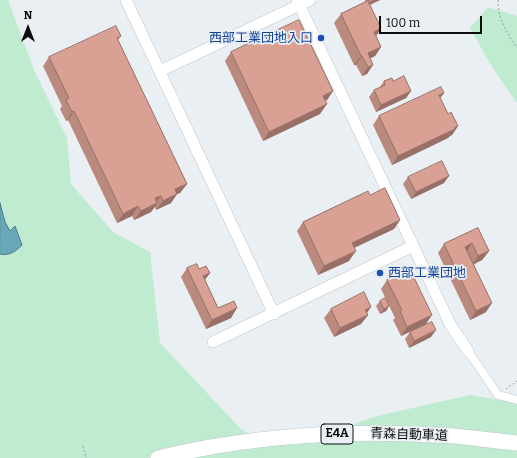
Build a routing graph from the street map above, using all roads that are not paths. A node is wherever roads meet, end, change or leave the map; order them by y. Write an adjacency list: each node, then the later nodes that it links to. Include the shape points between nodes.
1 (126, 0): 4 (street)
2 (310, 0): 3 (street)
3 (298, 2): 4 (street); 5 (street)
4 (160, 71): 6 (street)
5 (413, 246): 6 (street); 8 (street, via 450,324)
6 (274, 314): 7 (street)
7 (212, 342)
8 (468, 351): 9 (street, via 498,395)
9 (517, 400)
10 (517, 443): 11 (highway, 青森自動車道 / E4A, via 452,436 378,433 314,435 267,438)
11 (158, 458)

